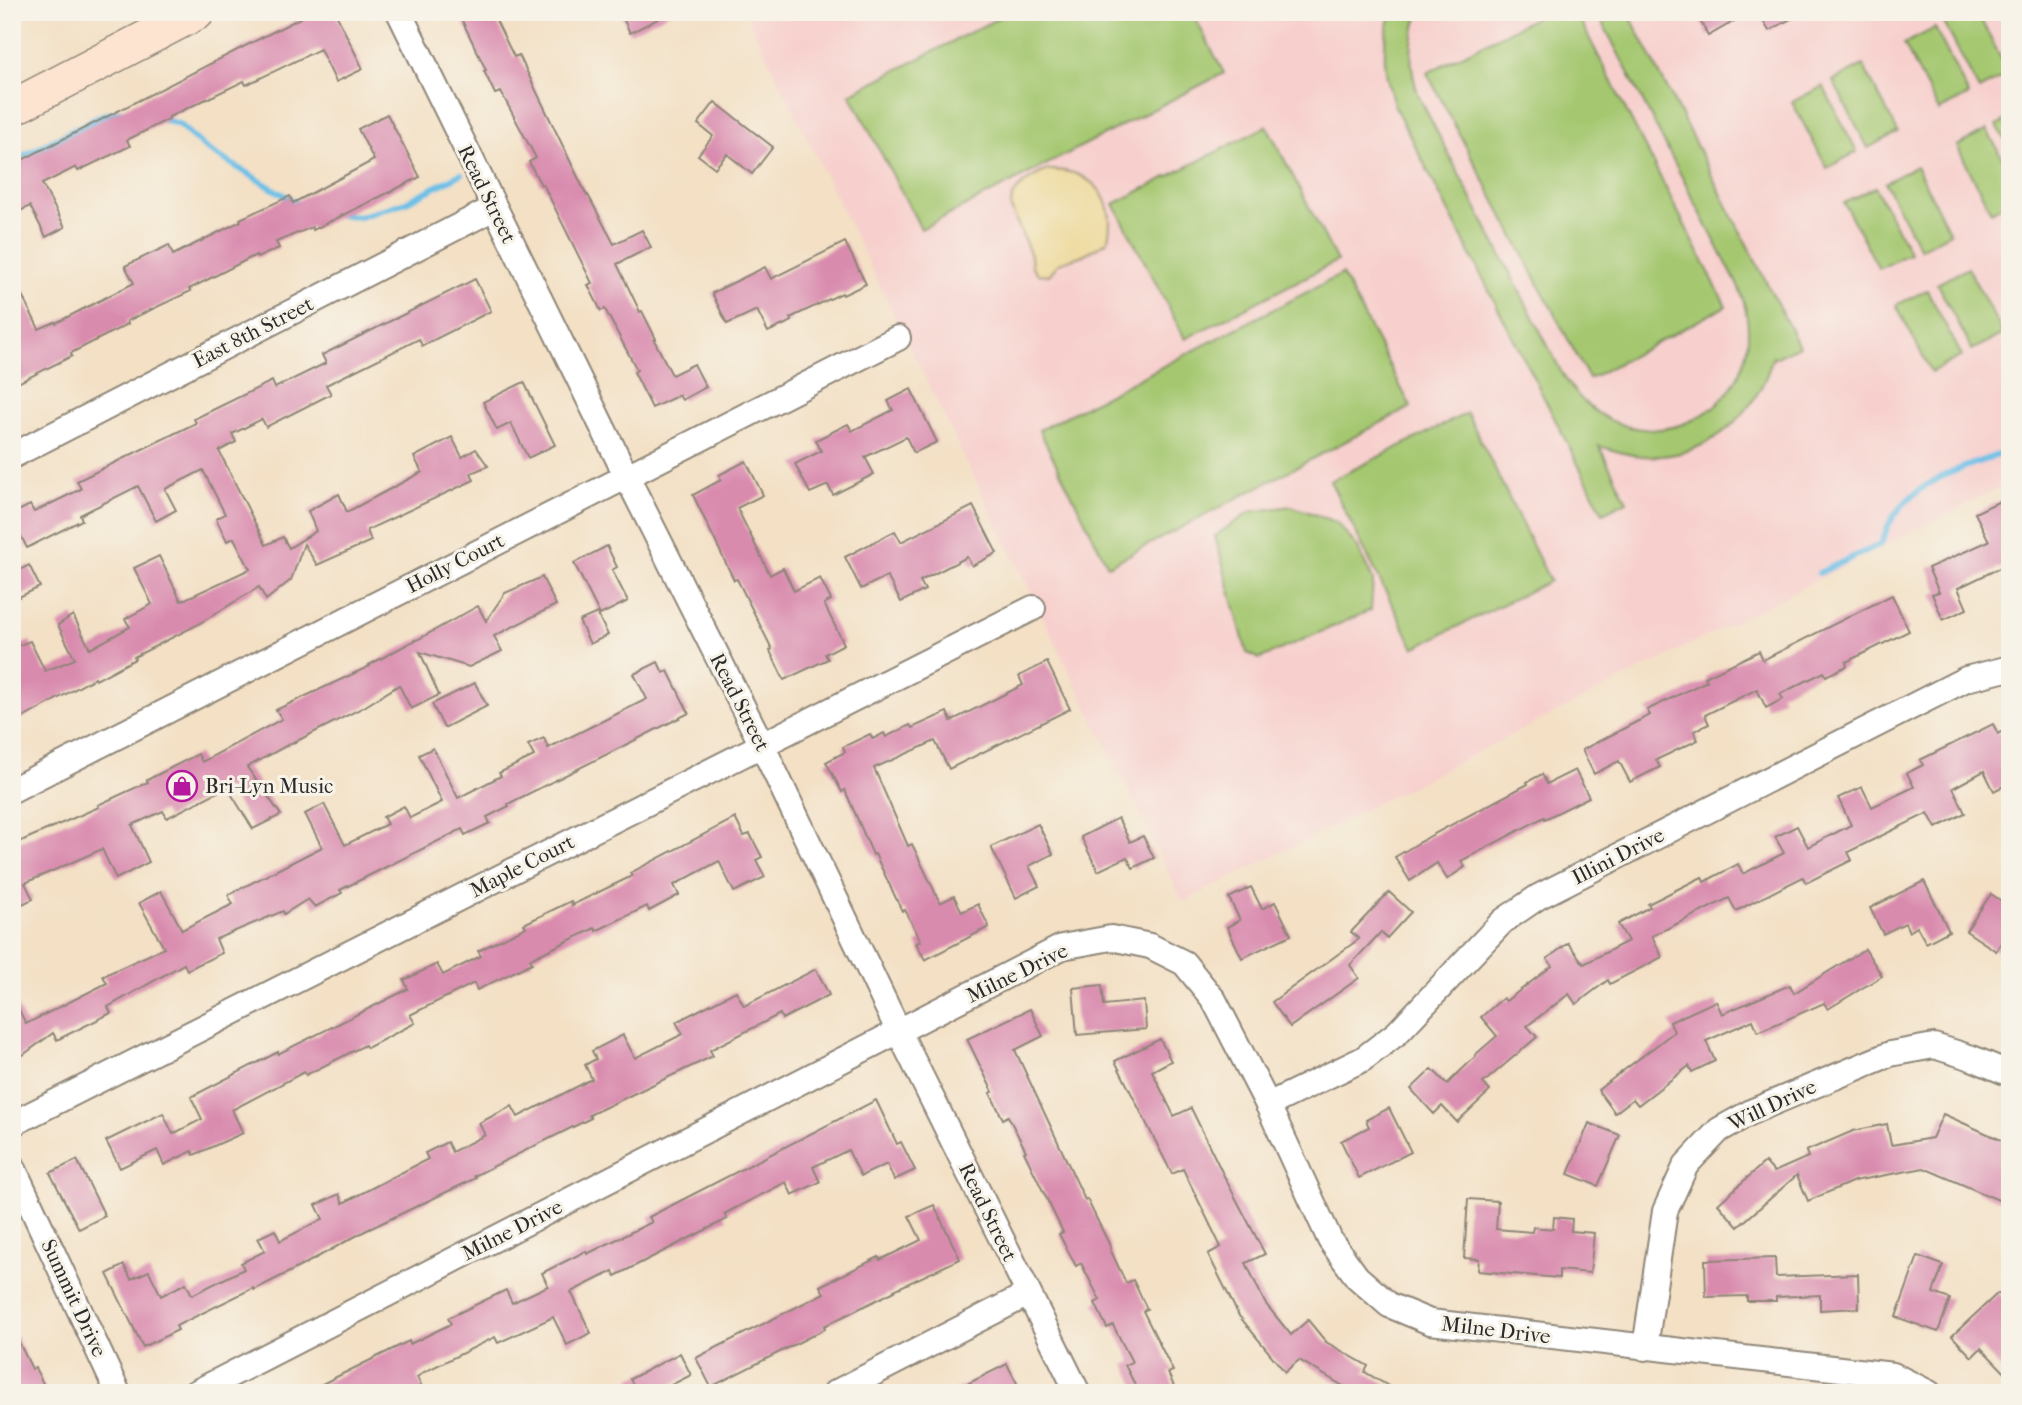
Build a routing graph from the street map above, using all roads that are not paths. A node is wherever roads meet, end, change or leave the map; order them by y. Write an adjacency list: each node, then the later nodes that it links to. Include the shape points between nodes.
1 (197, 12): 3 (street)
2 (399, 12): 4 (street, Read Street)
3 (12, 108)
4 (494, 208): 6 (street, East 8th Street); 7 (street, Read Street)
5 (898, 338): 7 (street, Holly Court)
6 (12, 456)
7 (626, 475): 10 (street, Read Street); 11 (street, Holly Court)
8 (1032, 608): 10 (street, Maple Court)
9 (2010, 668): 14 (street, Illini Drive, via 1966,679 1538,897 1503,920 1397,1033 1363,1059)
10 (762, 745): 12 (street, Read Street); 15 (street, Maple Court)
11 (12, 790)
12 (900, 1032): 14 (street, Milne Drive, via 1062,947 1111,938 1150,946 1184,963 1214,1000); 17 (street, Read Street); 20 (street, Milne Drive)
13 (2010, 1074): 18 (street, Will Drive, via 1934,1046 1890,1054 1753,1111 1719,1130 1686,1165 1665,1212)
14 (1268, 1105): 18 (street, Milne Drive, via 1331,1240 1357,1277 1389,1305 1430,1322)
15 (12, 1125)
16 (12, 1165): 19 (street, Summit Drive)
17 (1028, 1294): 21 (street); 22 (street, Read Street)
18 (1645, 1348): 23 (street, Milne Drive, via 1893,1375)
19 (118, 1393)
20 (195, 1393)
21 (835, 1393)
22 (1078, 1393)
23 (1929, 1393)

